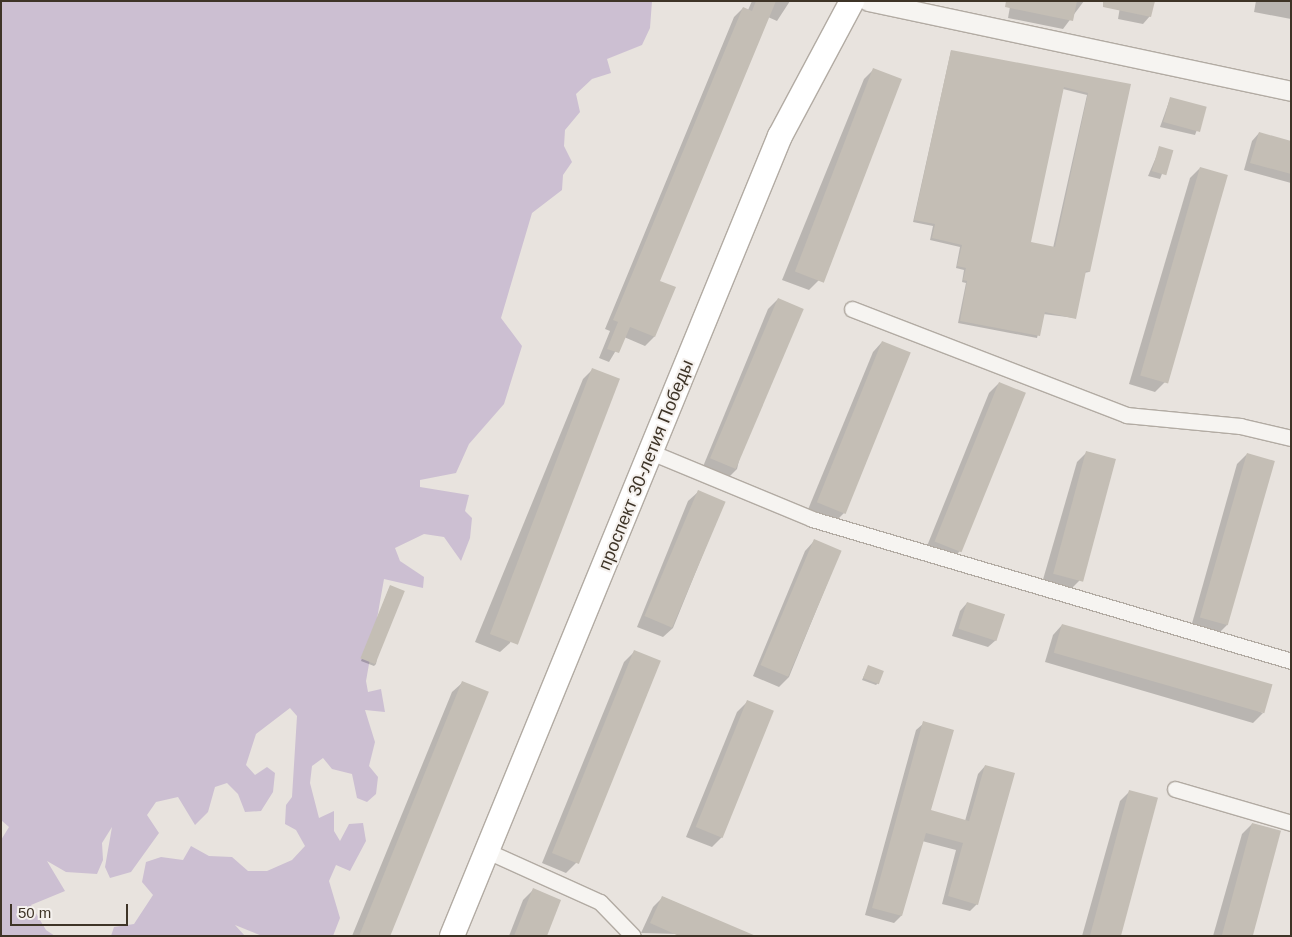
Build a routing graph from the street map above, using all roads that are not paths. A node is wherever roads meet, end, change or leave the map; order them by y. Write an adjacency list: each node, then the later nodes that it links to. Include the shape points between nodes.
1 (852, 1): 6 (main road, проспект 30-летия Победы, via 780,136)
2 (868, 1): 3 (street)
3 (1291, 91)
4 (852, 309): 5 (street, via 1126,414 1240,426)
5 (1291, 438)
6 (654, 454): 7 (street, via 812,519); 10 (main road, проспект 30-летия Победы)
7 (1291, 662)
8 (1174, 789): 9 (street)
9 (1291, 823)
10 (487, 851): 11 (main road, проспект 30-летия Победы); 12 (street, via 600,902)
11 (452, 936)
12 (633, 936)

